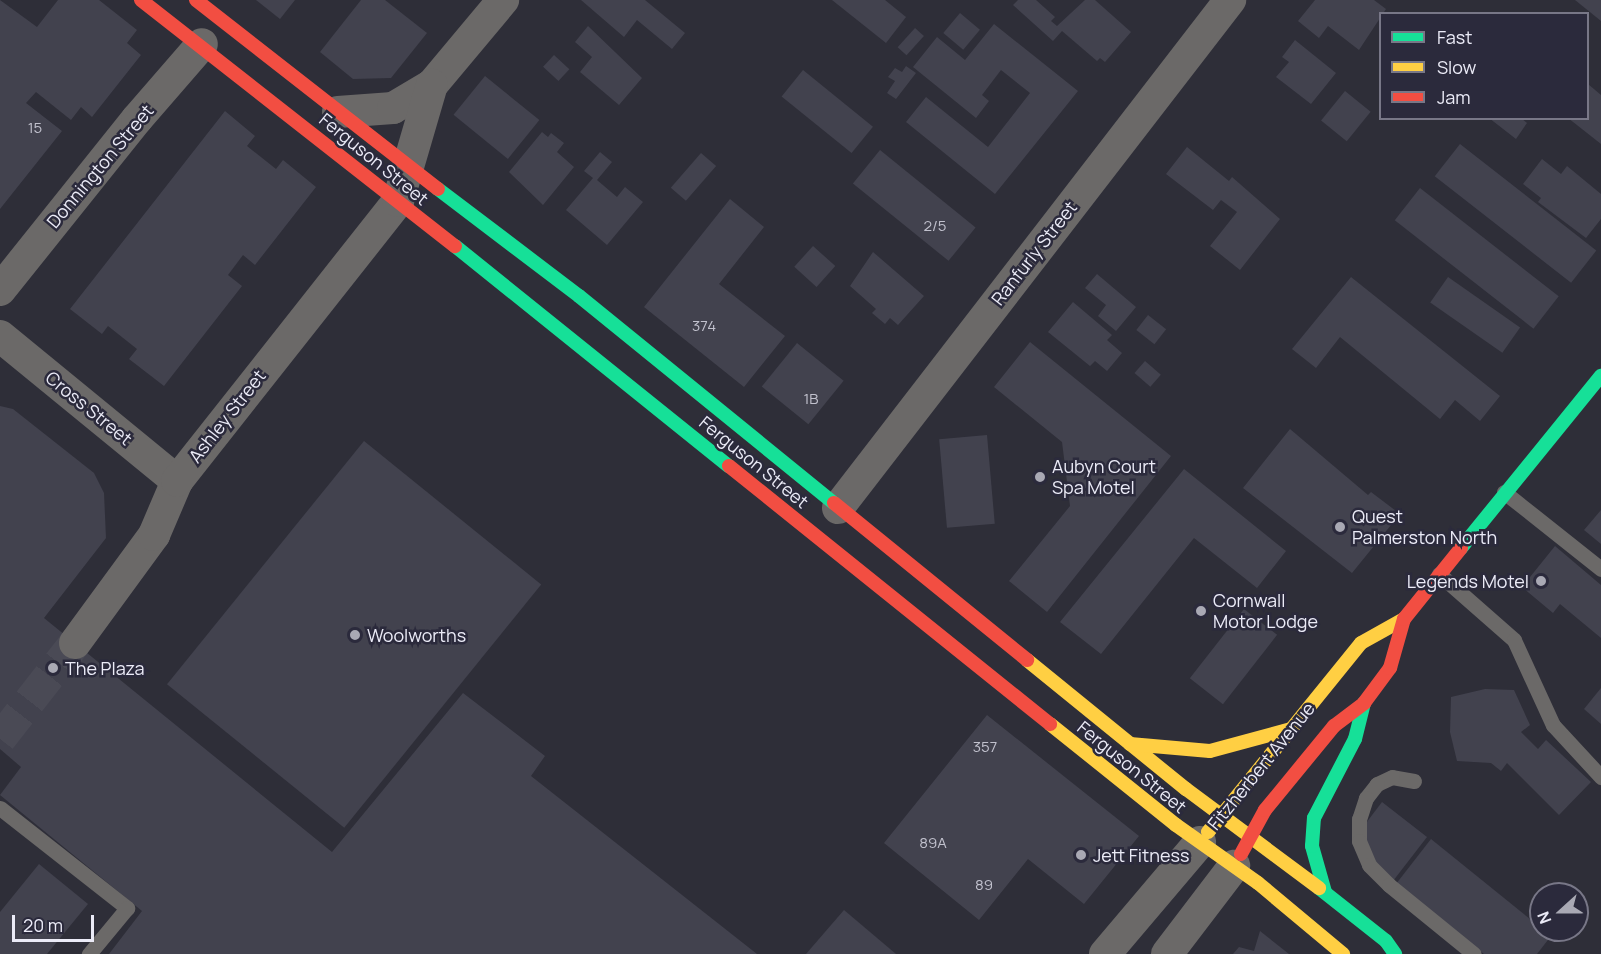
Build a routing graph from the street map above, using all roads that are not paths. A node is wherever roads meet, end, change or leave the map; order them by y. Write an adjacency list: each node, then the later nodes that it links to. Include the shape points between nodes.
1 (141, 0): 5 (main road, Ferguson Street)
2 (196, 0): 7 (main road, Ferguson Street)
3 (503, 0): 6 (street)
4 (1230, 0): 15 (street, Ranfurly Street)
5 (202, 44): 9 (main road, Ferguson Street); 10 (street, Donnington Street, via 136,119)
6 (432, 85): 7 (street, via 393,108); 8 (street)
7 (338, 112): 8 (main road, Ferguson Street)
8 (406, 167): 9 (street); 15 (main road, Ferguson Street, via 473,212)
9 (398, 201): 13 (street, Ashley Street); 28 (main road, Ferguson Street)
10 (0, 290)
11 (0, 336): 13 (street, Cross Street)
12 (1601, 376): 14 (main road, Fitzherbert Avenue)
13 (177, 481): 19 (street, Ashley Street, via 154,535)
14 (1504, 492): 16 (lane); 17 (main road, Fitzherbert Avenue)
15 (838, 507): 22 (main road, Ferguson Street)
16 (1601, 569)
17 (1439, 574): 18 (main road, Fitzherbert Avenue); 23 (lane, via 1514,640 1553,725)
18 (1404, 619): 20 (main road, Fitzherbert Avenue, via 1390,668); 21 (main road, Fitzherbert Avenue, via 1361,643)
19 (75, 643)
20 (1364, 702): 27 (main road, Fitzherbert Avenue, via 1334,726 1265,810); 30 (main road, via 1355,739 1314,818 1312,846)
21 (1290, 729): 22 (main road, via 1210,751); 26 (main road, Fitzherbert Avenue)
22 (1130, 744): 26 (main road, Ferguson Street)
23 (1601, 777)
24 (1414, 781): 36 (lane, via 1392,777 1377,784 1366,798 1359,819 1359,841 1369,865 1389,885)
25 (0, 807): 31 (lane, via 127,908)
26 (1221, 815): 27 (main road, Ferguson Street); 28 (main road, Fitzherbert Avenue)
27 (1251, 836): 29 (main road, Fitzherbert Avenue); 30 (main road, Ferguson Street)
28 (1200, 842): 29 (main road, Ferguson Street); 32 (street, Fitzherbert Avenue)
29 (1234, 866): 33 (street, Fitzherbert Avenue); 34 (main road, Ferguson Street)
30 (1325, 892): 35 (main road, Ferguson Street, via 1386,941)
31 (89, 954)
32 (1106, 954)
33 (1167, 954)
34 (1343, 954)
35 (1395, 954)
36 (1474, 954)

